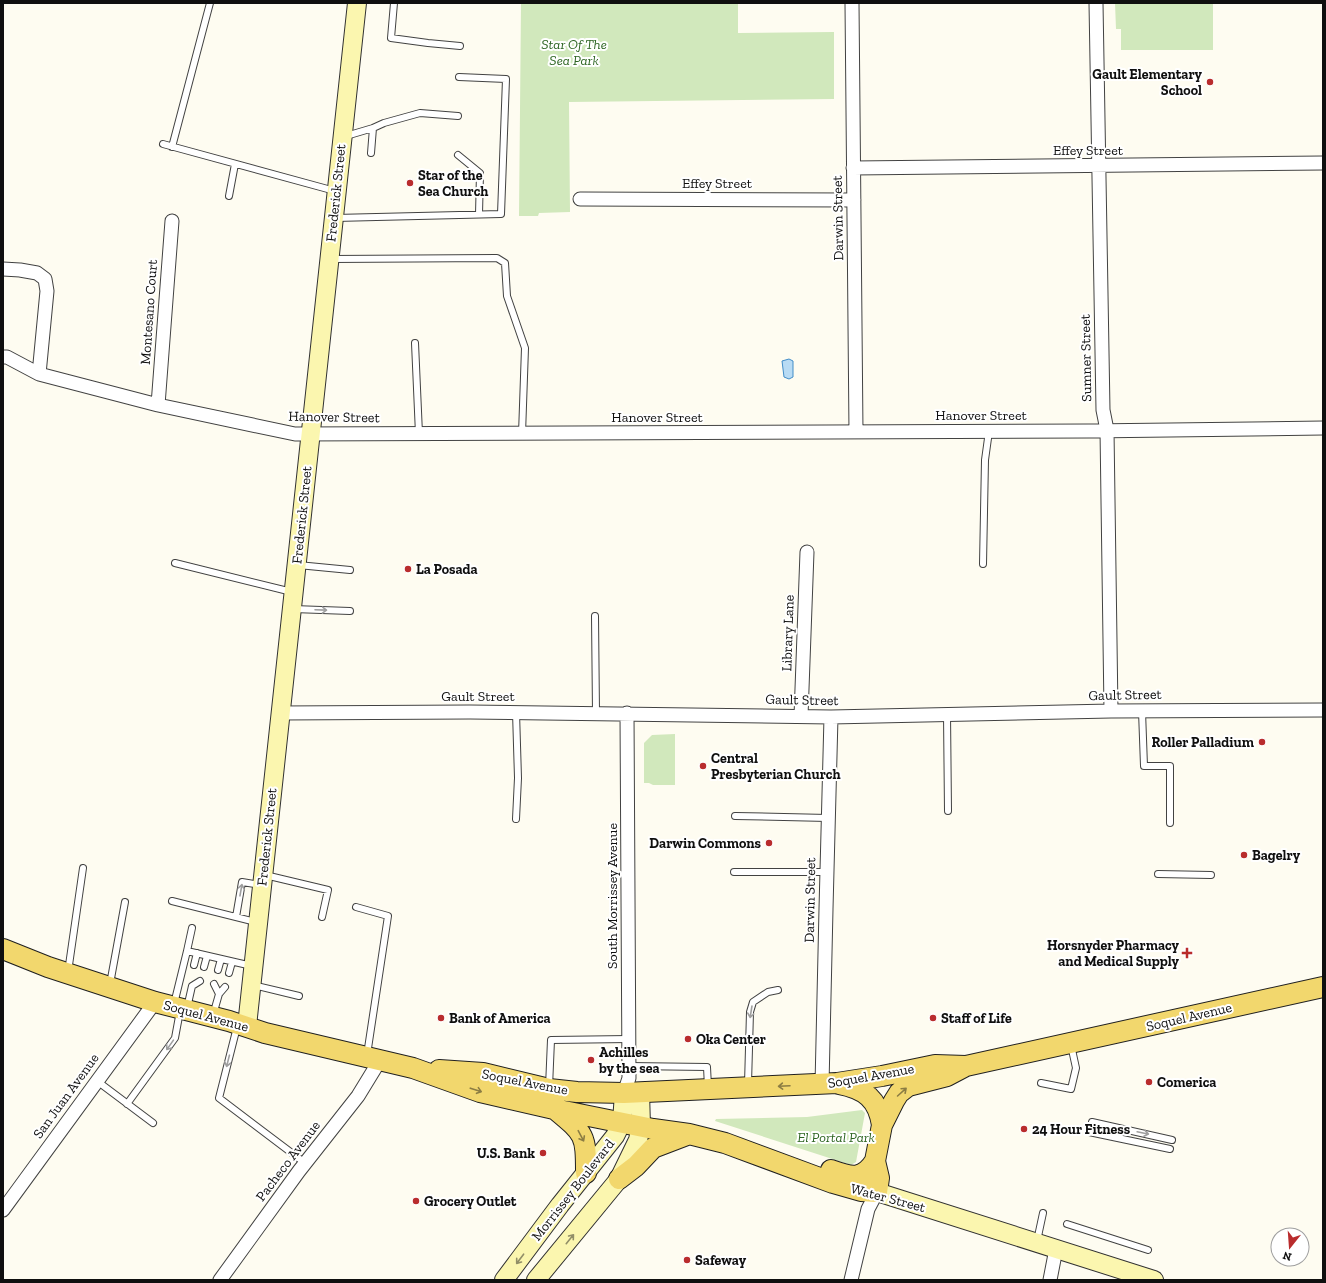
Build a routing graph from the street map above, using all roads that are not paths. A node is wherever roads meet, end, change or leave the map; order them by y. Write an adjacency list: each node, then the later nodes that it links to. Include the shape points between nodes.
1 (210, 3): 12 (lane)
2 (357, 3): 10 (main road, Frederick Street)
3 (394, 3): 6 (lane, via 391,38)
4 (852, 3): 18 (street, Darwin Street)
5 (1096, 3): 17 (street, Sumner Street)
6 (460, 46)
7 (459, 77): 23 (lane, via 506,79 501,214)
8 (458, 116): 9 (lane, via 420,113)
9 (373, 128): 10 (lane); 13 (lane)
10 (342, 137): 19 (main road, Frederick Street)
11 (163, 144): 12 (lane)
12 (172, 147): 16 (lane)
13 (371, 153)
14 (458, 155): 23 (lane, via 480,172)
15 (1323, 163): 17 (street, Effey Street)
16 (235, 164): 19 (lane); 20 (lane)
17 (1098, 166): 18 (street, Effey Street); 33 (street, Sumner Street, via 1103,410)
18 (853, 168): 22 (street, Darwin Street)
19 (337, 192): 24 (main road, Frederick Street)
20 (229, 196)
21 (580, 199): 22 (street, Effey Street)
22 (854, 200): 35 (street, Darwin Street)
23 (479, 214): 24 (lane)
24 (334, 218): 26 (main road, Frederick Street)
25 (172, 222): 31 (street, Montesano Court)
26 (329, 259): 37 (lane, via 497,258 505,263 507,296 525,348); 38 (main road, Frederick Street)
27 (3, 269): 30 (street, via 37,273 45,279 47,290)
28 (415, 343): 36 (lane)
29 (3, 357): 30 (street, Hanover Street)
30 (39, 374): 31 (street, Hanover Street)
31 (158, 405): 38 (street, Hanover Street, via 288,434)
32 (1323, 428): 33 (street, Hanover Street)
33 (1107, 430): 34 (street, Hanover Street); 48 (street, Sumner Street)
34 (989, 431): 35 (street, Hanover Street); 41 (lane, via 985,460)
35 (856, 432): 37 (street, Hanover Street)
36 (419, 434): 37 (street, Hanover Street); 38 (street, Hanover Street)
37 (522, 434)
38 (310, 435): 42 (main road, Frederick Street)
39 (807, 552): 55 (street, Library Lane)
40 (175, 563): 44 (lane)
41 (983, 564)
42 (296, 565): 43 (lane); 44 (main road, Frederick Street)
43 (350, 570)
44 (292, 600): 45 (lane, one-way to 45); 51 (main road, Frederick Street)
45 (350, 611)
46 (595, 616): 52 (lane)
47 (1323, 710): 49 (street, Gault Street)
48 (1111, 711): 49 (street, Gault Street); 54 (street, Gault Street)
49 (1142, 711): 61 (lane, via 1144,766 1170,766)
50 (516, 712): 51 (street, Gault Street); 52 (street, Gault Street); 60 (lane)
51 (280, 713): 67 (main road, Frederick Street)
52 (596, 713): 53 (street, Gault Street)
53 (627, 713): 55 (street, Gault Street); 101 (street, South Morrissey Avenue)
54 (947, 714): 56 (street, Gault Street); 57 (lane)
55 (801, 716): 56 (street, Gault Street)
56 (831, 716): 59 (street, Darwin Street)
57 (948, 811)
58 (735, 816): 59 (lane)
59 (828, 818): 64 (street, Darwin Street)
60 (516, 819)
61 (1170, 823)
62 (83, 868): 85 (lane)
63 (734, 872): 64 (lane)
64 (827, 872): 109 (street, Darwin Street)
65 (1158, 874): 66 (lane)
66 (1210, 875)
67 (262, 880): 71 (lane, via 328,890); 72 (lane, one-way to 67, via 242,882); 73 (main road, Frederick Street)
68 (172, 901): 72 (lane)
69 (125, 902): 92 (lane)
70 (356, 907): 103 (lane, via 388,916)
71 (322, 916)
72 (236, 918): 73 (lane)
73 (258, 923): 83 (main road, Frederick Street)
74 (192, 928): 76 (lane)
75 (3, 950): 85 (main road, Soquel Avenue)
76 (187, 951): 77 (lane); 98 (lane)
77 (197, 953): 78 (lane); 81 (lane)
78 (207, 956): 79 (lane); 82 (lane)
79 (221, 959): 80 (lane); 84 (lane)
80 (232, 962): 83 (lane); 86 (lane)
81 (194, 965)
82 (204, 967)
83 (253, 967): 90 (main road, Frederick Street)
84 (218, 970)
85 (68, 973): 92 (main road, Soquel Avenue)
86 (229, 973)
87 (190, 979): 91 (lane)
88 (200, 981): 91 (lane)
89 (214, 984): 96 (lane)
90 (251, 985): 97 (lane); 100 (main road, Frederick Street)
91 (192, 986): 98 (lane)
92 (110, 987): 98 (main road, Soquel Avenue)
93 (225, 987): 96 (lane)
94 (1323, 987): 102 (main road, Soquel Avenue)
95 (778, 990): 110 (lane, one-way to 110, via 768,992 753,1002 750,1012)
96 (219, 994): 99 (lane)
97 (299, 996)
98 (174, 1006): 99 (main road, Soquel Avenue); 106 (street, San Juan Avenue); 113 (lane, one-way to 113, via 175,1038)
99 (213, 1016): 100 (main road, Soquel Avenue)
100 (242, 1025): 103 (main road, Soquel Avenue); 126 (lane, one-way to 126, via 219,1098)
101 (629, 1039): 107 (street, South Morrissey Avenue); 111 (lane, via 551,1040)
102 (1071, 1043): 104 (main road, Soquel Avenue); 108 (lane, via 1076,1068 1072,1089)
103 (373, 1059): 105 (main road, Soquel Avenue); 126 (street, Pacheco Avenue, via 358,1096)
104 (966, 1066): 109 (main road, Soquel Avenue, via 935,1065); 118 (main road, one-way to 104, via 903,1089 948,1076)
105 (413, 1068): 111 (main road, Soquel Avenue, via 483,1073); 114 (main road, Soquel Avenue, one-way to 114, via 480,1092)
106 (97, 1081): 113 (lane); 130 (street, San Juan Avenue)
107 (630, 1082): 111 (main road, Soquel Avenue, via 577,1092); 112 (main road, Soquel Avenue); 112 (lane, via 707,1067); 115 (main road, Morrissey Boulevard); 119 (main road, Morrissey Boulevard)
108 (1041, 1083)
109 (830, 1084): 110 (main road, Soquel Avenue, one-way to 110); 118 (main road, via 848,1086 873,1100 878,1107)
110 (747, 1088): 112 (main road, Soquel Avenue)
111 (549, 1089)
112 (708, 1089)
113 (127, 1104): 117 (lane)
114 (554, 1109): 115 (main road, Soquel Avenue); 127 (main road, one-way to 127, via 574,1124 582,1134 586,1146)
115 (622, 1122): 119 (main road, Water Street); 127 (main road, Morrissey Boulevard, via 616,1136)
116 (1092, 1122): 122 (lane, one-way to 122)
117 (152, 1123)
118 (882, 1125): 125 (main road)
119 (641, 1126): 121 (main road, Water Street); 128 (main road, Morrissey Boulevard, via 638,1140)
120 (1089, 1132): 124 (lane)
121 (689, 1134): 123 (main road, Water Street); 128 (main road, via 653,1148)
122 (1172, 1140)
123 (725, 1143): 125 (main road, via 755,1143 852,1176 870,1169); 129 (main road, Water Street, via 833,1183 861,1191)
124 (1170, 1149)
125 (876, 1160): 129 (main road, via 879,1178)
126 (305, 1163): 136 (street, Pacheco Avenue)
127 (586, 1173): 137 (main road, Morrissey Boulevard, one-way to 137)
128 (619, 1179): 138 (main road, Morrissey Boulevard, one-way to 128)
129 (877, 1192): 133 (main road, Water Street); 139 (street, via 868,1209)
130 (3, 1210)
131 (1043, 1213): 133 (lane)
132 (1067, 1224): 135 (lane)
133 (1036, 1243): 134 (main road, Water Street)
134 (1056, 1249): 140 (street); 141 (main road, Water Street)
135 (1148, 1250)
136 (220, 1280)
137 (504, 1280)
138 (536, 1280)
139 (851, 1280)
140 (1050, 1280)
141 (1154, 1280)

